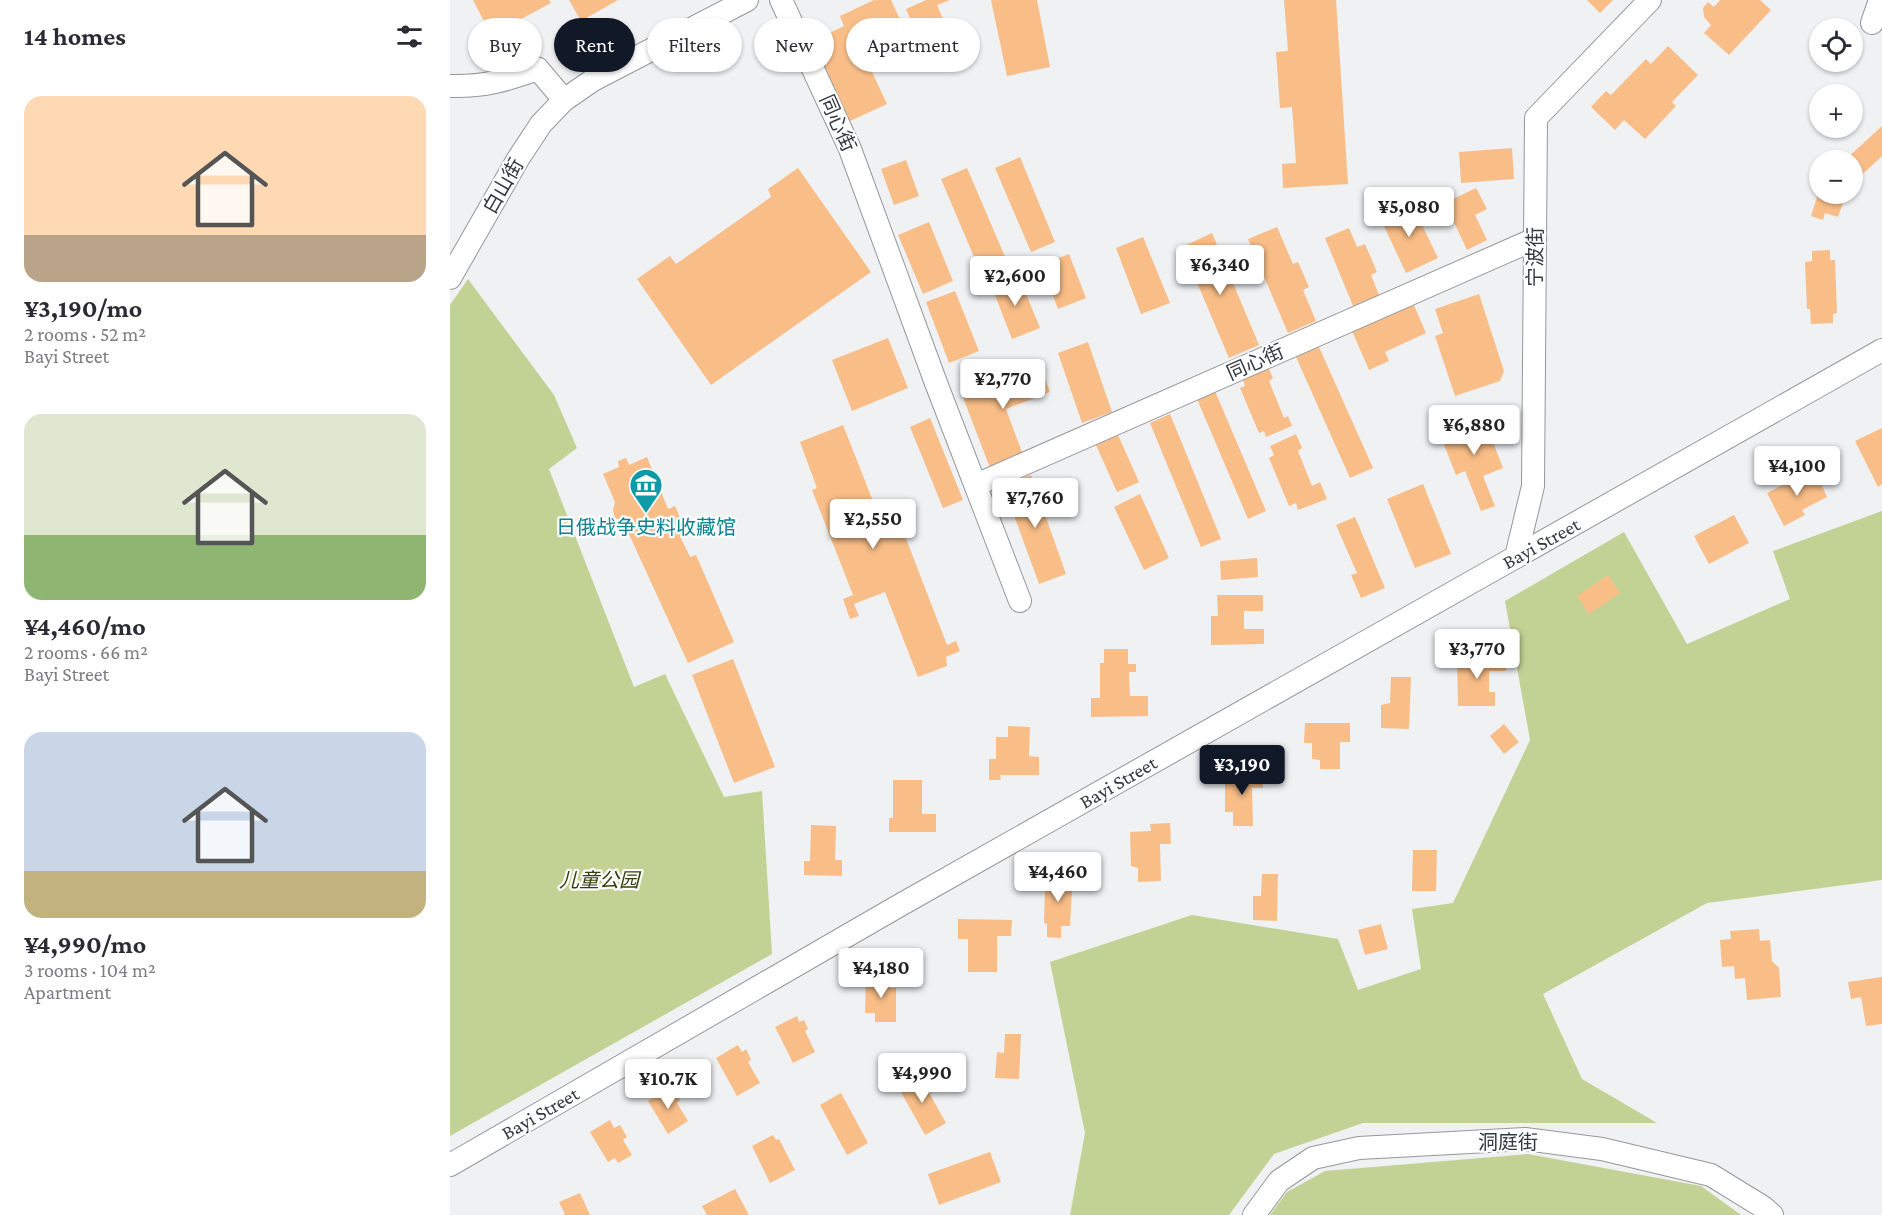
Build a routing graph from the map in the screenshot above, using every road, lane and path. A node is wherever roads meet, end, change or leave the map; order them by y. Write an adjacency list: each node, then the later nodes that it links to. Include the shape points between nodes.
1 (747, 0): 7 (street, 白山街, via 593,80)
2 (781, 0): 11 (street, 同心街, via 850,149)
3 (1650, 0): 8 (street, 宁波街, via 1536,118)
4 (1880, 0): 5 (street)
5 (1872, 23)
6 (450, 86): 7 (street, via 503,82 538,69)
7 (564, 100): 9 (street, 白山街, via 541,124 518,159)
8 (1535, 239): 11 (street, 同心街); 12 (street, 宁波街, via 1533,486)
9 (450, 278)
10 (1882, 350): 12 (street, Bayi Street)
11 (976, 485): 13 (street, 同心街)
12 (1516, 557): 14 (street, Bayi Street)
13 (1020, 601)
14 (450, 1165)
15 (1254, 1215): 16 (street, 洞庭街, via 1278,1181 1313,1158 1359,1148 1525,1139 1602,1149 1711,1175)
16 (1772, 1215)

